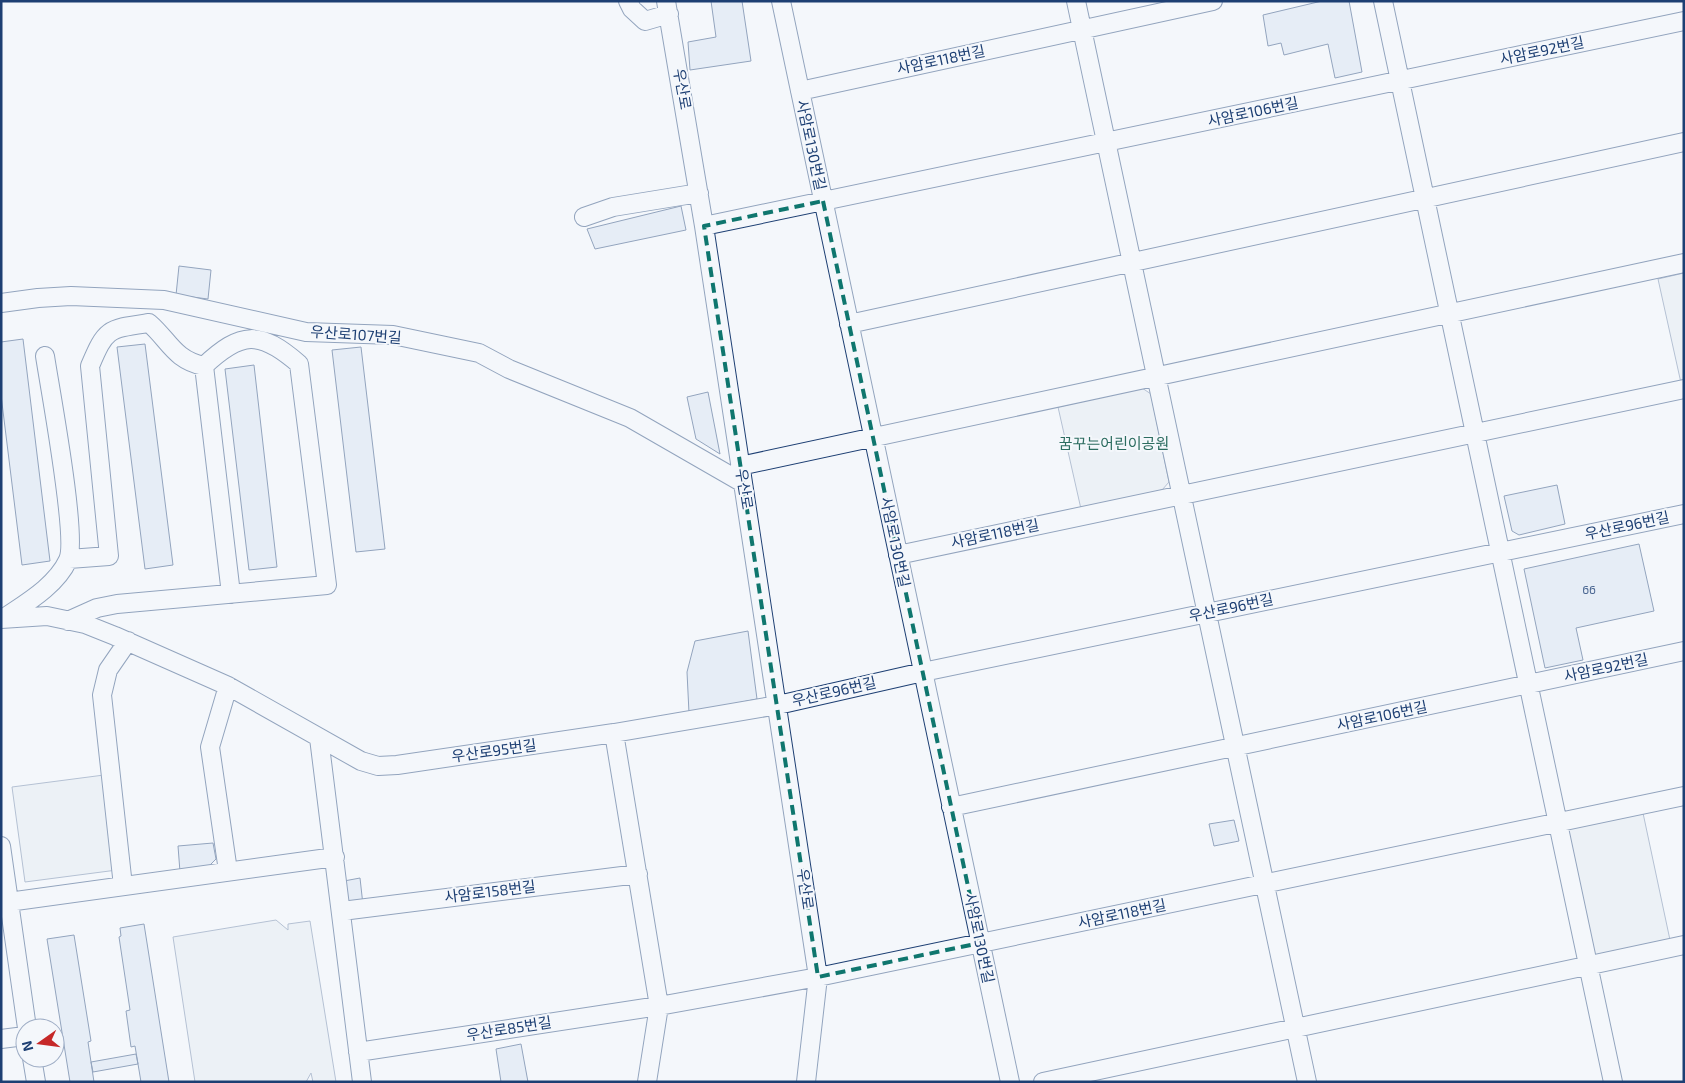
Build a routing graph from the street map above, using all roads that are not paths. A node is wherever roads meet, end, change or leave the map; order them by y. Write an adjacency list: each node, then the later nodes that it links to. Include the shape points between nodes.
1 (628, 1): 6 (street, via 645,21)
2 (781, 1): 10 (street, 사암로130번길)
3 (1076, 1): 8 (street)
4 (1213, 1): 8 (street)
5 (1383, 1): 9 (street)
6 (668, 8): 13 (street, 우산로)
7 (1684, 21): 9 (street, 사암로92번길)
8 (1081, 30): 10 (street, 사암로118번길); 11 (street)
9 (1400, 81): 11 (street, 사암로106번길); 14 (street)
10 (800, 91): 15 (street, 사암로130번길)
11 (1105, 142): 15 (street); 18 (street)
12 (1684, 142): 14 (street)
13 (699, 193): 16 (street, via 613,206); 17 (street, 우산로)
14 (1425, 199): 18 (street); 21 (street)
15 (823, 201): 17 (street); 22 (street, 사암로130번길)
16 (584, 217)
17 (704, 226): 29 (street, 우산로)
18 (1131, 262): 22 (street); 25 (street)
19 (1684, 263): 21 (street)
20 (1, 303): 29 (street, 우산로107번길, via 71,296 164,300 306,332 393,335 478,353 509,369 630,418)
21 (1449, 313): 25 (street); 27 (street)
22 (849, 324): 28 (street, 사암로130번길)
23 (45, 356): 34 (street, via 70,529)
24 (204, 366): 34 (street, via 174,352 162,334 148,323 119,328 102,337 90,366 110,556); 35 (street); 35 (street, via 223,348 241,340 261,340 280,348 299,364 327,585)
25 (1156, 377): 28 (street); 30 (street)
26 (1684, 389): 27 (street)
27 (1475, 433): 30 (street); 32 (street)
28 (873, 438): 29 (street); 33 (street, 사암로130번길)
29 (741, 474): 44 (street, 우산로)
30 (1181, 495): 33 (street, 사암로118번길); 36 (street)
31 (1684, 514): 32 (street, 우산로96번길)
32 (1500, 552): 36 (street, 우산로96번길); 42 (street)
33 (898, 555): 41 (street, 사암로130번길)
34 (69, 560): 37 (street, via 44,592)
35 (231, 594): 38 (street, via 117,604 97,608)
36 (1206, 613): 41 (street, 우산로96번길); 47 (street)
37 (2, 619): 38 (street, 우산로95번길, via 47,616)
38 (68, 621): 39 (street, 우산로95번길, via 85,624)
39 (128, 641): 43 (street, 우산로95번길); 56 (street, via 108,670 102,695)
40 (1684, 651): 42 (street, 사암로92번길)
41 (923, 672): 44 (street, 우산로96번길); 49 (street, 사암로130번길)
42 (1528, 684): 47 (street, 사암로106번길); 50 (street)
43 (228, 686): 46 (street, 우산로95번길); 53 (street, via 210,747)
44 (778, 705): 45 (street, 우산로95번길); 62 (street, 우산로)
45 (614, 733): 46 (street, 우산로95번길, via 378,766 361,761); 54 (street)
46 (320, 738): 52 (street)
47 (1235, 747): 49 (street); 55 (street)
48 (1684, 796): 50 (street)
49 (951, 807): 59 (street, 사암로130번길)
50 (1558, 823): 55 (street); 61 (street)
51 (1, 846): 57 (street)
52 (335, 857): 53 (street); 58 (street)
53 (228, 871): 56 (street)
54 (638, 874): 58 (street, 사암로158번길); 63 (street)
55 (1264, 884): 59 (street, 사암로118번길); 65 (street)
56 (123, 886): 57 (street)
57 (5, 902): 64 (street)
58 (342, 911): 68 (street)
59 (980, 943): 62 (street); 74 (street, 사암로130번길)
60 (1684, 945): 61 (street)
61 (1588, 965): 65 (street); 77 (street)
62 (818, 977): 63 (street, 우산로85번길); 73 (street, 우산로)
63 (659, 1006): 68 (street, 우산로85번길); 72 (street)
64 (25, 1018)
65 (1295, 1029): 75 (street); 76 (street)
66 (15, 1037): 67 (street)
67 (1, 1039)
68 (358, 1052): 71 (street)
69 (34, 1068): 70 (street)
70 (36, 1082)
71 (362, 1082)
72 (647, 1082)
73 (806, 1082)
74 (1010, 1082)
75 (1043, 1082)
76 (1307, 1082)
77 (1612, 1082)

